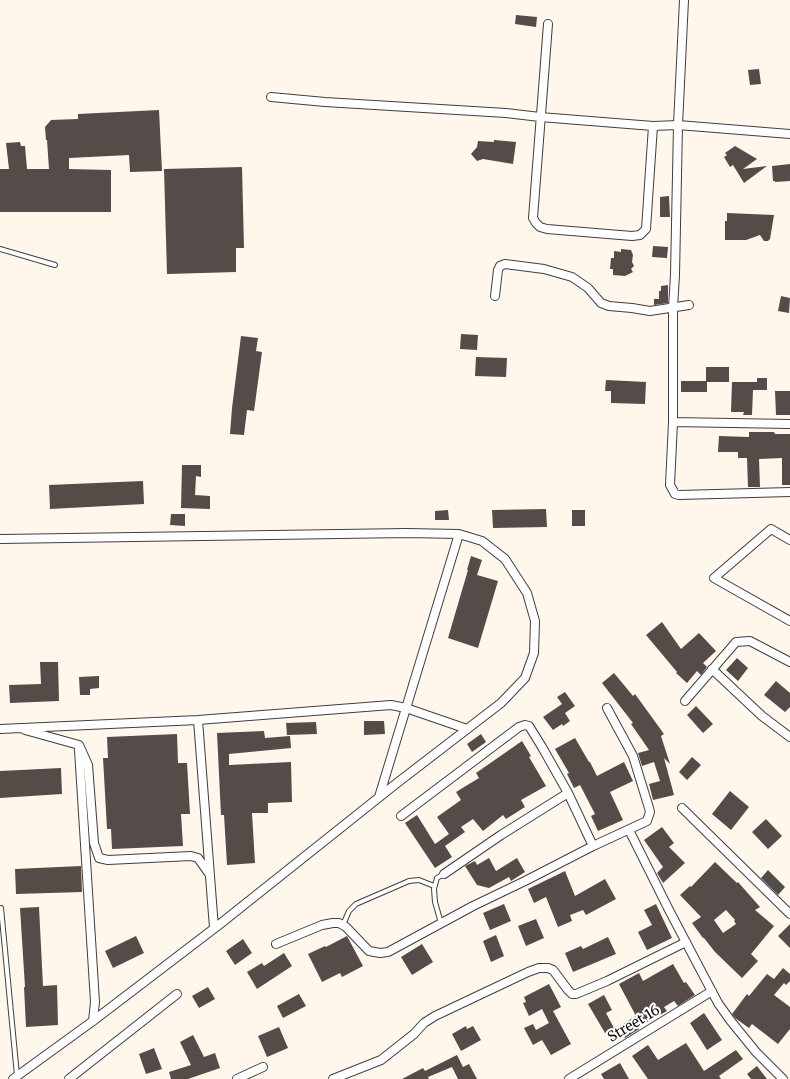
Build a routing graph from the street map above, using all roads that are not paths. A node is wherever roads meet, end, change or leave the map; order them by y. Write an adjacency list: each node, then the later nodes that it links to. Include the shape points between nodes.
1 (684, 0): 5 (street)
2 (548, 24): 4 (street)
3 (271, 97): 4 (street)
4 (540, 117): 6 (street); 6 (street, via 533,218 536,224 547,229 632,236 640,235 646,229)
5 (678, 125): 6 (street); 7 (street); 12 (street)
6 (653, 126)
7 (790, 134)
8 (0, 249): 9 (lane)
9 (55, 265)
10 (495, 296): 12 (street, via 498,270 505,264 544,268 572,277 588,288 601,303 609,306 650,311)
11 (689, 305): 12 (street)
12 (674, 308): 13 (street)
13 (673, 422): 14 (street); 15 (street, via 670,485 675,494)
14 (790, 424)
15 (790, 492)
16 (459, 534): 17 (street); 23 (street); 28 (street, via 482,541 505,559 527,593 535,621 534,653 524,678 501,703)
17 (0, 539)
18 (790, 540): 19 (street, via 771,529 714,578)
19 (790, 621)
20 (790, 662): 21 (street, via 745,640 736,642)
21 (712, 669): 22 (street); 29 (street, via 762,716)
22 (685, 701)
23 (406, 708): 25 (street, via 392,705); 28 (street); 32 (street)
24 (607, 708): 35 (street, via 633,756 650,812 647,822)
25 (198, 720): 26 (street); 38 (street)
26 (16, 728): 27 (street); 30 (street)
27 (0, 729)
28 (467, 729): 32 (street)
29 (790, 737)
30 (79, 745): 38 (street, via 88,764 94,842 99,858 108,860 191,856 198,858); 49 (street, via 95,1002)
31 (568, 793): 34 (street, via 532,729 525,725); 36 (street); 37 (street)
32 (379, 797): 44 (street)
33 (682, 808): 41 (street)
34 (401, 816)
35 (629, 830): 36 (street); 45 (street)
36 (593, 846): 42 (street)
37 (444, 874): 39 (lane, via 436,878)
38 (210, 875): 44 (street)
39 (434, 886): 42 (lane); 43 (lane, via 419,880 409,881 356,904)
40 (1, 908): 51 (lane)
41 (790, 914)
42 (441, 923): 43 (street, via 398,948 380,953 369,951)
43 (342, 925): 46 (street, via 322,925)
44 (214, 928): 49 (street)
45 (686, 942): 47 (street); 54 (street, via 576,994 568,990 553,970 539,968 435,1016 381,1060)
46 (276, 944)
47 (712, 991): 55 (street, Street 16); 56 (street, via 730,1020 756,1052)
48 (177, 994): 52 (street)
49 (93, 1020): 51 (street)
50 (263, 1067): 53 (street)
51 (15, 1077)
52 (69, 1079)
53 (237, 1079)
54 (333, 1079)
55 (569, 1079)
56 (783, 1079)

